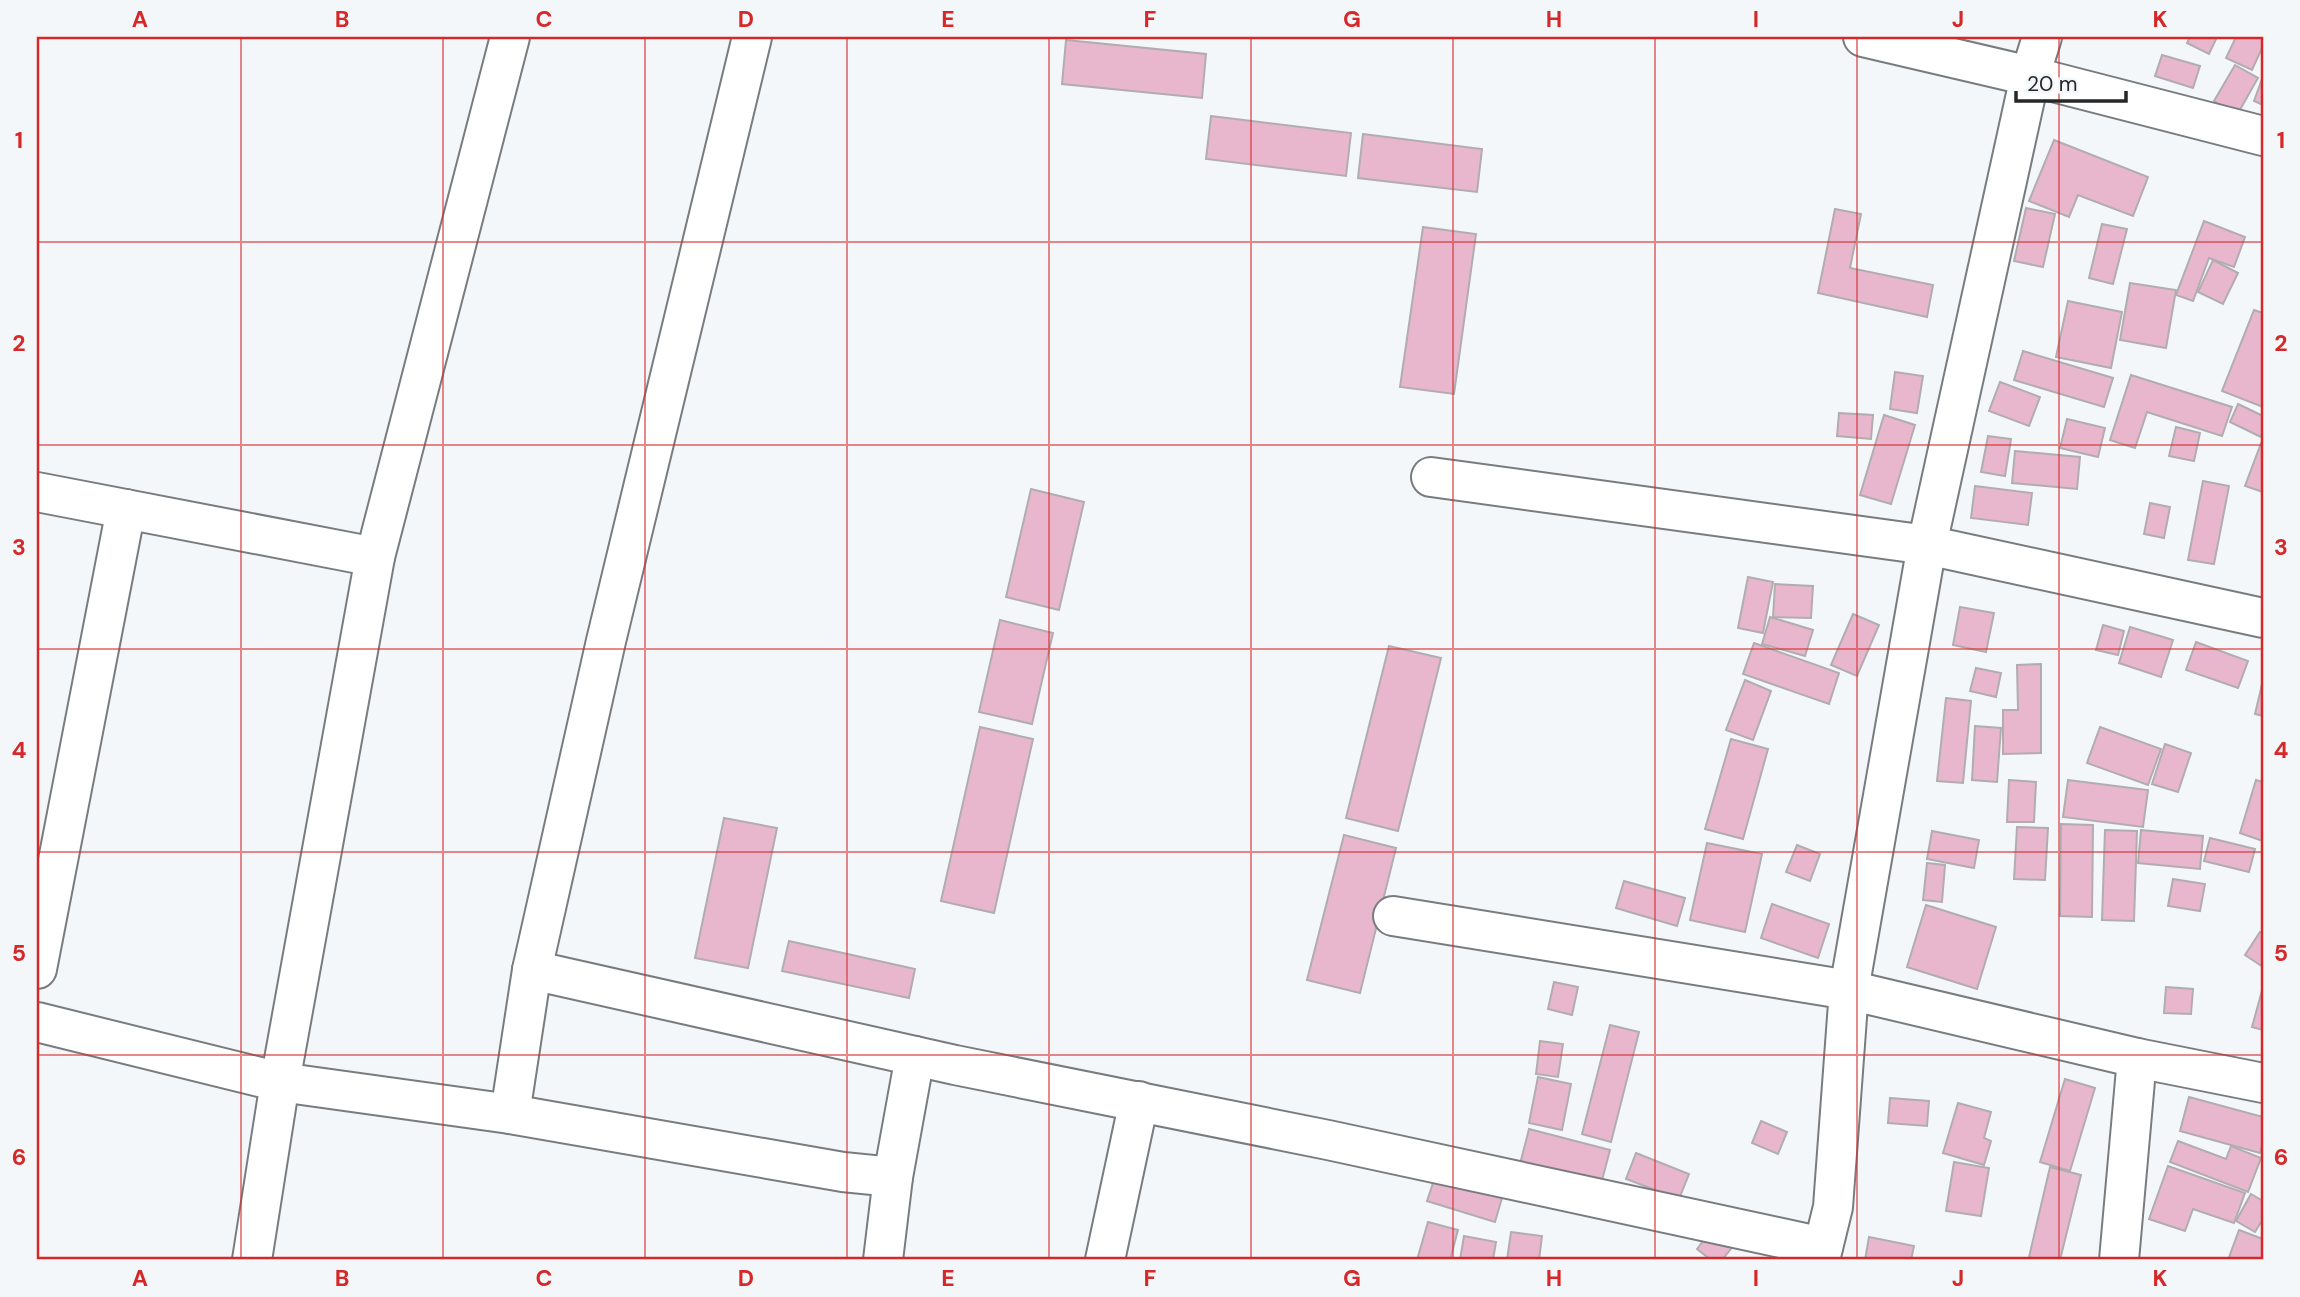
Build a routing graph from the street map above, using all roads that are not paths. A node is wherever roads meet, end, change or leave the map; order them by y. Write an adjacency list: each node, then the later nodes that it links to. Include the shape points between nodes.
1 (510, 37): 11 (street)
2 (752, 37): 15 (street, via 606,641)
3 (1863, 37): 5 (street)
4 (2042, 37): 5 (street)
5 (2030, 76): 6 (street); 10 (street)
6 (2263, 136)
7 (1431, 477): 10 (street)
8 (37, 492): 9 (street)
9 (126, 509): 11 (street); 14 (street)
10 (1927, 545): 12 (street); 16 (street)
11 (375, 557): 20 (street)
12 (2263, 618)
13 (1393, 916): 16 (street)
14 (37, 969)
15 (533, 970): 18 (street); 23 (street)
16 (1849, 990): 19 (street); 25 (street, via 1833,1207)
17 (37, 1023): 20 (street)
18 (915, 1056): 22 (street); 24 (street)
19 (2137, 1058): 21 (street); 29 (street)
20 (280, 1082): 23 (street); 26 (street)
21 (2263, 1083)
22 (1139, 1101): 25 (street); 28 (street)
23 (510, 1114): 24 (street)
24 (893, 1177): 27 (street)
25 (1821, 1253)
26 (252, 1260)
27 (883, 1260)
28 (1105, 1260)
29 (2119, 1260)

